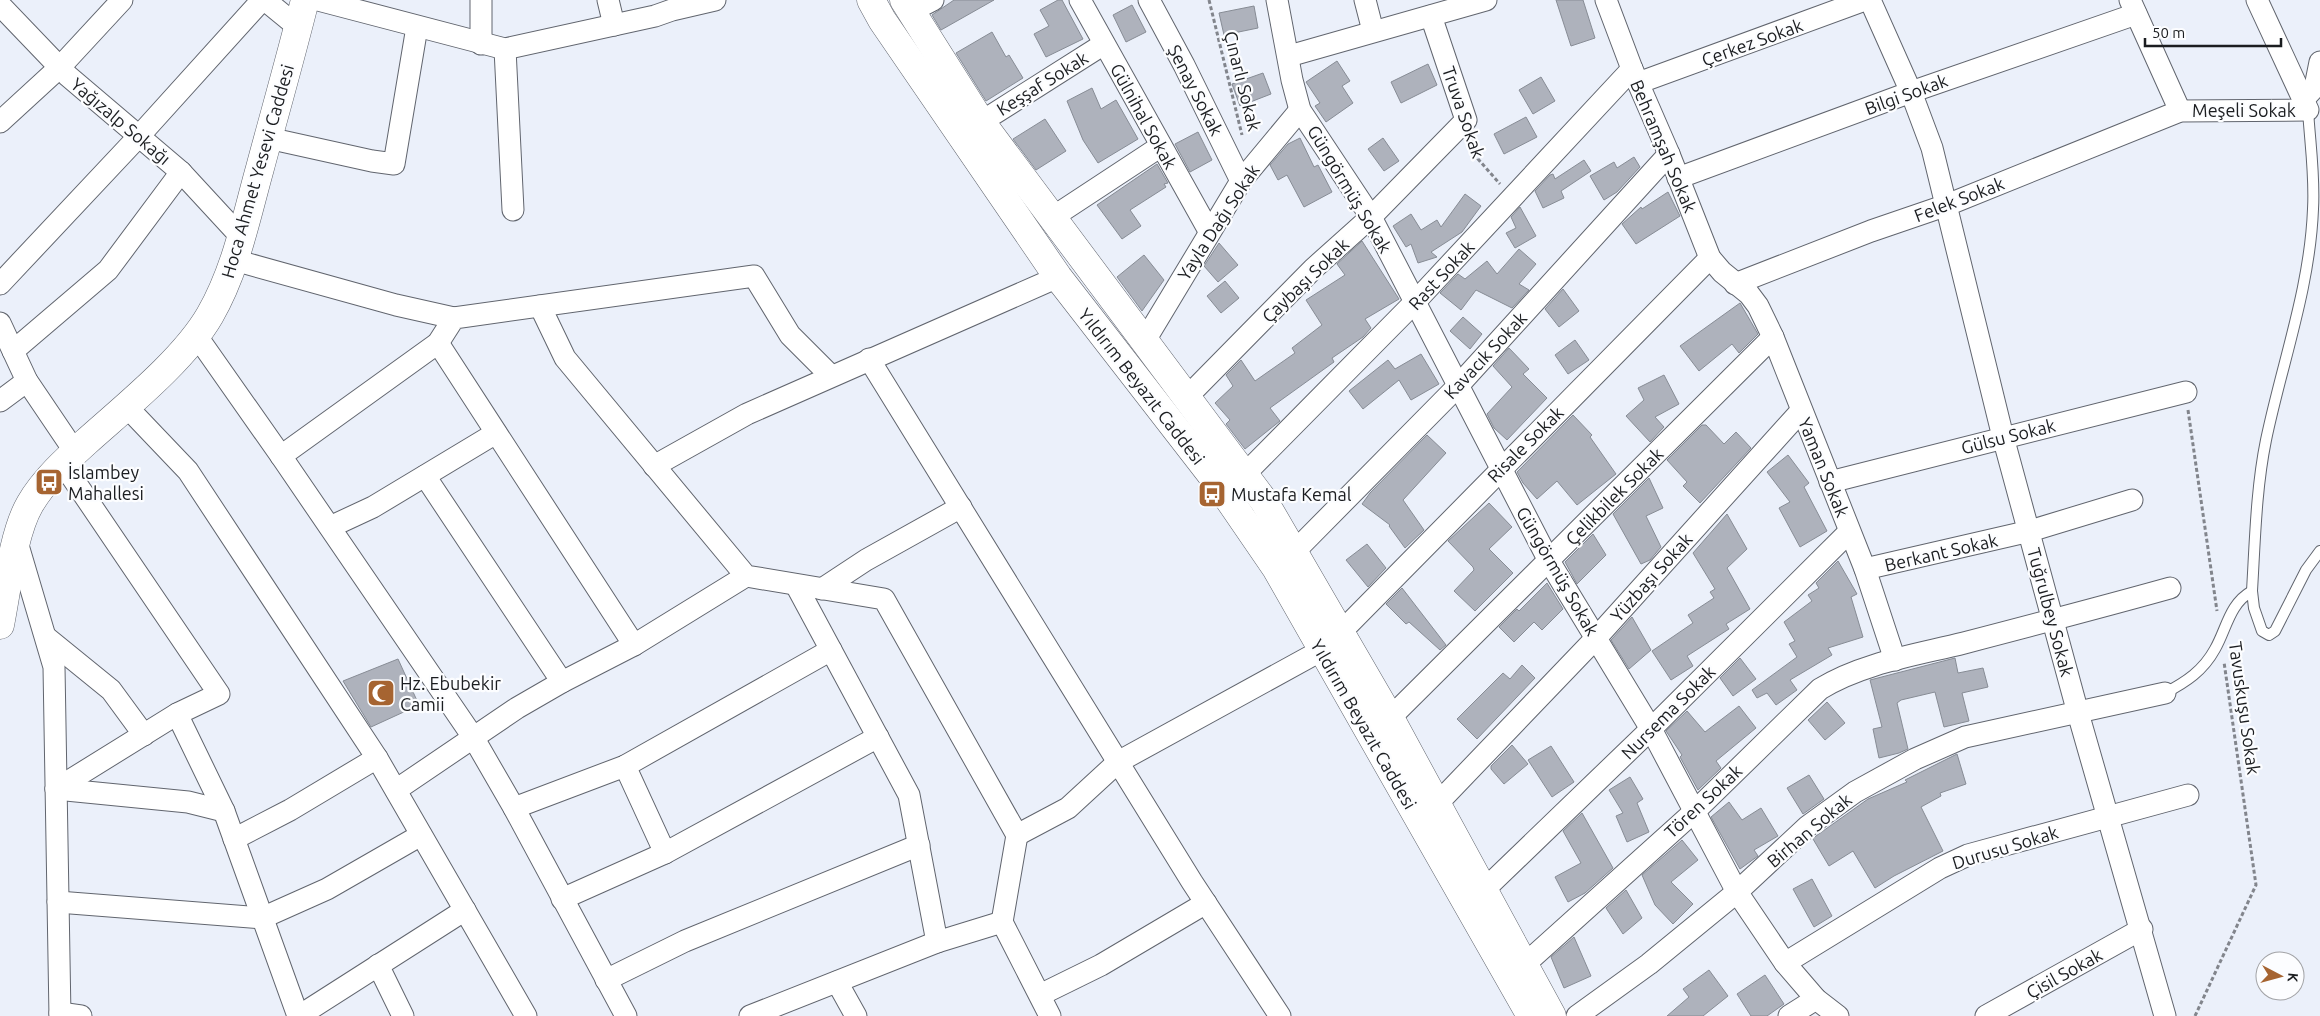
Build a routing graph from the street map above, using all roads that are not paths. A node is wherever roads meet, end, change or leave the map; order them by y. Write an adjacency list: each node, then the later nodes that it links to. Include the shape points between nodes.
1 (122, 0): 32 (street)
2 (264, 0): 24 (street); 41 (street)
3 (305, 0): 24 (main road, Hoca Ahmet Yesevi Caddesi)
4 (318, 0): 25 (street)
5 (481, 0): 27 (street)
6 (608, 0): 23 (street)
7 (715, 0): 20 (street)
8 (871, 0): 55 (main road, Yıldırım Beyazıt Caddesi)
9 (1080, 0): 28 (street, Gülnihal Sokak)
10 (1149, 0): 46 (street, Şenay Sokak)
11 (1276, 0): 30 (street, Güngörmüş Sokak)
12 (1365, 0): 26 (street)
13 (1483, 0): 22 (street)
14 (1606, 0): 33 (street, Behramşah Sokak)
15 (1865, 0): 33 (street, Çerkez Sokak)
16 (1870, 0): 34 (street, Tuğrulbey Sokak)
17 (2257, 0): 35 (street)
18 (916, 4): 40 (main road)
19 (0, 5): 32 (street, Yağızalp Sokağı)
20 (671, 5): 23 (street, via 655,16)
21 (2133, 7): 34 (street, Bilgi Sokak); 37 (street)
22 (1431, 16): 26 (street); 38 (street, Truva Sokak)
23 (614, 25): 29 (street)
24 (298, 27): 42 (main road, Hoca Ahmet Yesevi Caddesi)
25 (417, 27): 27 (street); 42 (street, via 394,164)
26 (1373, 31): 30 (street)
27 (482, 44): 29 (street)
28 (1104, 44): 40 (street, Keşşaf Sokak); 43 (street, Gülnihal Sokak)
29 (505, 49): 49 (street)
30 (1289, 56): 36 (street, Güngörmüş Sokak)
31 (2320, 62): 35 (street, via 2315,87)
32 (60, 68): 39 (street); 41 (street, Yağızalp Sokağı)
33 (1635, 76): 44 (street, Behramşah Sokak); 58 (street, Rast Sokak, via 1512,198)
34 (1911, 92): 47 (street, Bilgi Sokak); 48 (street, Tuğrulbey Sokak, via 1932,148)
35 (2305, 105): 37 (street, Meşeli Sokak); 99 (lane, via 2313,208 2310,243 2299,307 2266,442 2258,494)
36 (1300, 110): 46 (street, Yayla Dağı Sokak); 51 (street, Güngörmüş Sokak)
37 (2180, 111): 48 (street, Felek Sokak)
38 (1466, 120): 51 (street, Çaybaşı Sokak)
39 (0, 122)
40 (981, 122): 50 (main road)
41 (140, 135): 45 (street, Yağızalp Sokağı); 56 (street)
42 (268, 138): 53 (main road, Hoca Ahmet Yesevi Caddesi)
43 (1161, 146): 50 (street); 52 (street, Gülnihal Sokak)
44 (1670, 154): 47 (street, Behramşah Sokak); 70 (street, Kavacık Sokak)
45 (181, 172): 53 (street, Yağızalp Sokağı); 66 (street, via 108,270)
46 (1246, 175): 52 (street, Yayla Dağı Sokak)
47 (1678, 178): 54 (street, Behramşah Sokak)
48 (1947, 206): 57 (street, Felek Sokak, via 1871,231); 77 (street, Tuğrulbey Sokak)
49 (513, 210)
50 (1053, 217): 64 (main road)
51 (1371, 217): 58 (street, Güngörmüş Sokak); 72 (street, Çaybaşı Sokak, via 1313,270)
52 (1209, 231): 64 (street, Yayla Dağı Sokak)
53 (237, 249): 60 (street, via 396,305); 62 (main road, Hoca Ahmet Yesevi Caddesi, via 218,299)
54 (1710, 258): 57 (street, Behramşah Sokak); 81 (street, Risale Sokak)
55 (1058, 277): 67 (street); 104 (main road, Yıldırım Beyazıt Caddesi, via 1217,482)
56 (0, 284)
57 (1735, 284): 63 (street, Yaman Sokak, via 1758,306)
58 (1414, 303): 70 (street, Güngörmüş Sokak); 82 (street, Rast Sokak)
59 (540, 306): 60 (street); 68 (street, via 754,276 790,335); 80 (street, via 565,358)
60 (454, 318): 65 (street)
61 (0, 323): 66 (street)
62 (196, 336): 74 (main road, Hoca Ahmet Yesevi Caddesi); 78 (street)
63 (1773, 337): 75 (street, Yaman Sokak); 93 (street, Çelikbilek Sokak)
64 (1144, 342): 72 (main road)
65 (438, 343): 76 (street); 78 (street)
66 (13, 351): 69 (street)
67 (870, 360): 68 (street); 86 (street)
68 (832, 376): 80 (street, via 747,414)
69 (27, 381): 73 (street); 79 (street)
70 (1457, 387): 81 (street, Güngörmüş Sokak); 91 (street, Kavacık Sokak)
71 (2186, 392): 77 (street, Gülsu Sokak)
72 (1187, 398): 82 (main road)
73 (0, 401)
74 (126, 406): 79 (main road, Hoca Ahmet Yesevi Caddesi); 117 (street, via 188,471)
75 (1801, 411): 84 (street, Yaman Sokak); 102 (street, Yüzbaşı Sokak)
76 (496, 433): 83 (street); 105 (street)
77 (2003, 437): 84 (street, Gülsu Sokak); 88 (street, Tuğrulbey Sokak)
78 (281, 456): 87 (street)
79 (69, 458): 90 (main road, Hoca Ahmet Yesevi Caddesi, via 30,504); 111 (street, via 219,694)
80 (654, 466): 95 (street)
81 (1500, 469): 93 (street, Güngörmüş Sokak); 104 (street, Risale Sokak)
82 (1244, 475): 91 (main road)
83 (425, 476): 87 (street, via 373,508); 108 (street)
84 (1830, 482): 89 (street, Yaman Sokak)
85 (2132, 500): 88 (street, Berkant Sokak)
86 (961, 507): 98 (street, via 866,560); 118 (street)
87 (330, 527): 115 (street)
88 (2030, 531): 94 (street, Berkant Sokak); 100 (street, Tuğrulbey Sokak)
89 (1849, 532): 94 (street, Yaman Sokak); 113 (street, Nursema Sokak)
90 (17, 542): 101 (main road, Hoca Ahmet Yesevi Caddesi); 103 (street)
91 (1295, 551): 104 (main road)
92 (2320, 551): 99 (lane, via 2306,570 2275,630 2268,635 2258,623)
93 (1549, 561): 102 (street, Güngörmüş Sokak); 112 (street, Çelikbilek Sokak)
94 (1865, 569): 107 (street, Yaman Sokak)
95 (746, 576): 96 (street); 105 (street)
96 (796, 585): 98 (street); 106 (street)
97 (2170, 588): 100 (street, Tören Sokak)
98 (822, 589): 129 (street, via 884,600)
99 (2252, 591): 109 (lane, via 2241,597 2215,649 2196,674)
100 (2054, 620): 107 (street, Tören Sokak); 110 (street, Tuğrulbey Sokak)
101 (0, 625)
102 (1597, 637): 113 (street, Güngörmüş Sokak); 123 (street, Yüzbaşı Sokak)
103 (47, 638): 114 (street, via 111,690); 120 (street, via 54,667)
104 (1331, 641): 112 (main road); 118 (street, Risale Sokak); 160 (main road, Yıldırım Beyazıt Caddesi)
105 (634, 645): 108 (street)
106 (831, 650): 116 (street); 119 (street)
107 (1895, 660): 126 (street, Tören Sokak, via 1845,676 1820,689)
108 (562, 682): 115 (street)
109 (2165, 693): 110 (street, Birhan Sokak)
110 (2078, 713): 127 (street, Tuğrulbey Sokak); 134 (street, Birhan Sokak, via 1965,737 1907,764 1855,792 1808,826)
111 (177, 714): 114 (street); 125 (street)
112 (1390, 718): 123 (main road)
113 (1651, 729): 126 (street, Güngörmüş Sokak); 133 (street, Nursema Sokak)
114 (144, 735): 120 (street)
115 (473, 737): 121 (street); 124 (street)
116 (878, 737): 131 (street, via 909,795); 132 (street)
117 (377, 758): 121 (street); 130 (street)
118 (1118, 762): 129 (street, Risale Sokak, via 1068,808); 137 (street)
119 (625, 766): 124 (street); 132 (street)
120 (56, 789): 125 (street, via 188,802); 136 (street)
121 (396, 790): 128 (street)
122 (2188, 795): 127 (street, Durusu Sokak)
123 (1436, 805): 133 (main road)
124 (514, 808): 135 (street)
125 (224, 811): 130 (street)
126 (1695, 811): 134 (street, Güngörmüş Sokak); 145 (street, Tören Sokak)
127 (2107, 817): 141 (street, Tuğrulbey Sokak); 143 (street, Durusu Sokak, via 1968,855 1940,868)
128 (422, 835): 138 (street); 139 (street, via 327,889)
129 (1017, 835): 140 (street)
130 (234, 839): 139 (street)
131 (918, 844): 142 (street); 146 (street, via 686,941)
132 (665, 853): 135 (street)
133 (1484, 889): 145 (main road)
134 (1737, 892): 143 (street, Güngörmüş Sokak); 162 (street, Birhan Sokak, via 1628,982)
135 (562, 899): 146 (street)
136 (58, 902): 139 (street); 150 (street)
137 (1206, 903): 148 (street, via 1101,965); 159 (street)
138 (465, 910): 144 (street); 154 (street)
139 (262, 918): 152 (street)
140 (1002, 922): 142 (street); 148 (street)
141 (2142, 929): 165 (street, Çisil Sokak); 166 (street, Tuğrulbey Sokak)
142 (937, 942): 147 (street)
143 (1785, 963): 149 (street, Güngörmüş Sokak)
144 (378, 965): 152 (street); 153 (street)
145 (1524, 965): 161 (main road)
146 (606, 980): 155 (street)
147 (837, 982): 156 (street); 157 (street)
148 (1040, 996): 158 (street)
149 (1816, 999): 163 (street); 164 (street, Güngörmüş Sokak)
150 (60, 1014): 151 (street)
151 (81, 1016)
152 (299, 1016)
153 (403, 1016)
154 (526, 1016)
155 (626, 1016)
156 (750, 1016)
157 (856, 1016)
158 (1050, 1016)
159 (1280, 1016)
160 (1531, 1016)
161 (1552, 1016)
162 (1577, 1016)
163 (1789, 1016)
164 (1838, 1016)
165 (1986, 1016)
166 (2165, 1016)

